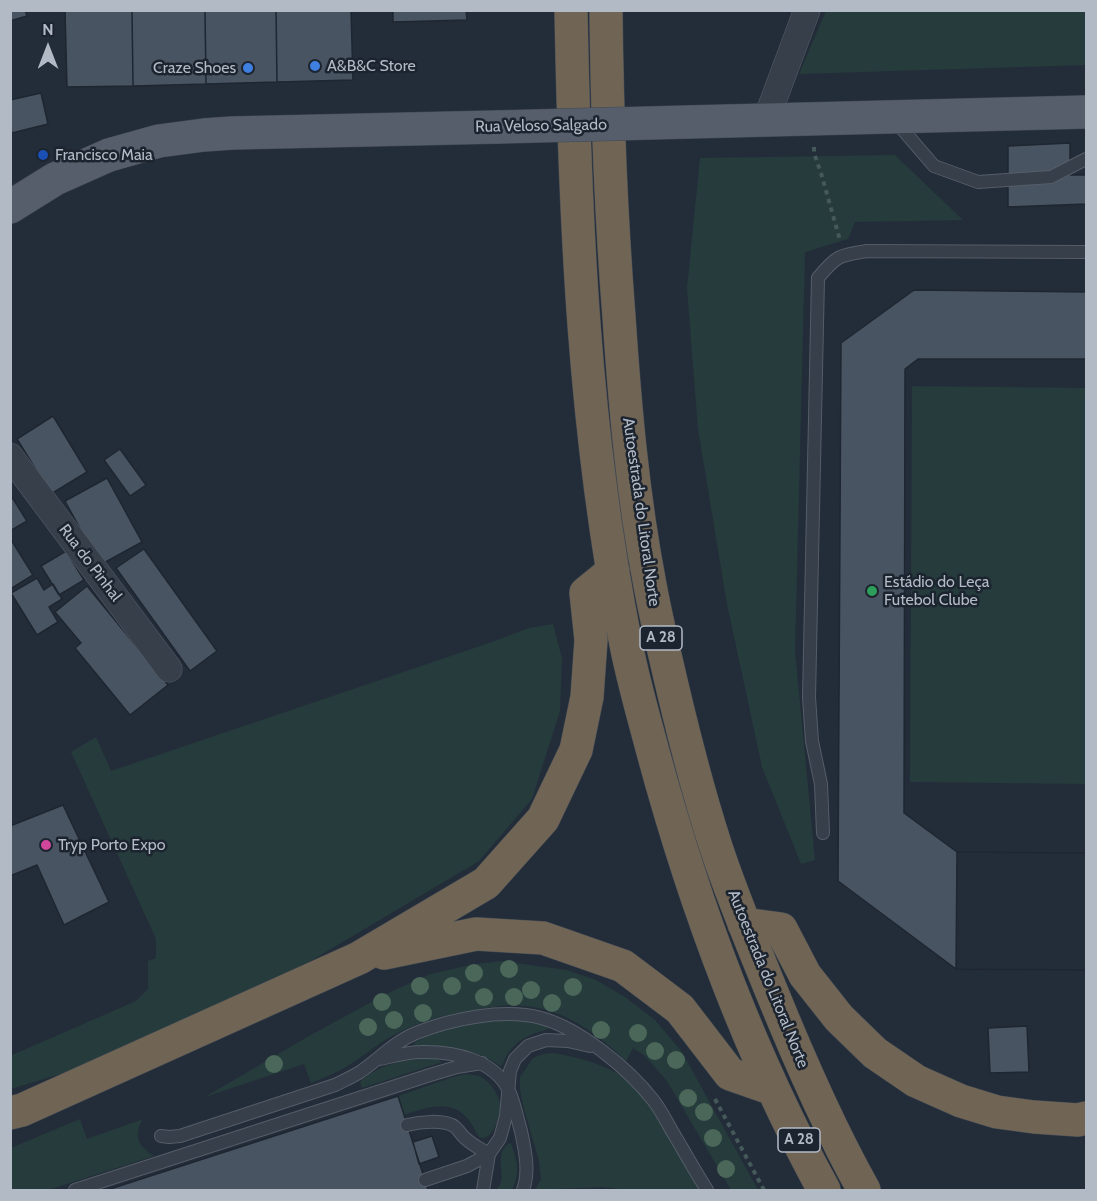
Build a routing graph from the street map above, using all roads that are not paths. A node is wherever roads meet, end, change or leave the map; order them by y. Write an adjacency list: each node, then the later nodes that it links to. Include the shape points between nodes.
1 (571, 10): 11 (highway, A 28, via 580,273 592,416)
2 (606, 10): 14 (highway, Autoestrada do Litoral Norte / A 28, via 613,241 633,477 650,586 684,737)
3 (807, 10): 6 (street)
4 (1086, 112): 5 (main road, Rua Veloso Salgado)
5 (892, 117): 6 (main road, Rua Veloso Salgado); 7 (lane, via 934,166 978,182 1051,177)
6 (766, 120): 8 (main road, Rua Veloso Salgado, bridge, via 204,135 159,141 109,156 55,179)
7 (1086, 159)
8 (10, 207)
9 (1086, 252): 13 (lane, via 867,251 832,260 818,278 808,697 821,784)
10 (10, 456): 12 (street, Rua do Pinhal)
11 (613, 571): 15 (highway, via 586,593 591,640 587,697 576,750 543,819 486,883); 19 (highway, A 28, via 638,694 688,871 716,952)
12 (169, 669)
13 (823, 833)
14 (744, 924): 22 (highway, via 781,929 805,975 839,1018 875,1053 916,1081 997,1112); 34 (highway, Autoestrada do Litoral Norte / A 28, via 800,1062)
15 (359, 958): 19 (highway, via 476,934 543,938 623,966 680,1009 730,1074); 21 (highway)
16 (597, 1048): 17 (lane, via 569,1029 541,1018 491,1015 438,1025 412,1035); 20 (lane, via 546,1040 528,1046 515,1059); 32 (lane, via 618,1062 655,1102)
17 (376, 1060): 18 (lane, via 421,1052 444,1053); 24 (lane, via 335,1084 180,1136)
18 (482, 1063): 20 (lane); 29 (lane, via 430,1075)
19 (773, 1089): 33 (highway, A 28)
20 (509, 1090): 26 (lane, via 500,1138); 31 (lane, via 527,1165)
21 (10, 1113)
22 (1086, 1118)
23 (407, 1125): 25 (lane, via 443,1123 455,1126)
24 (161, 1136)
25 (462, 1136): 26 (lane); 27 (lane)
26 (489, 1154): 27 (lane); 30 (lane)
27 (467, 1166): 28 (lane)
28 (425, 1180)
29 (75, 1191)
30 (483, 1191)
31 (523, 1191)
32 (707, 1191)
33 (825, 1191)
34 (864, 1191)

